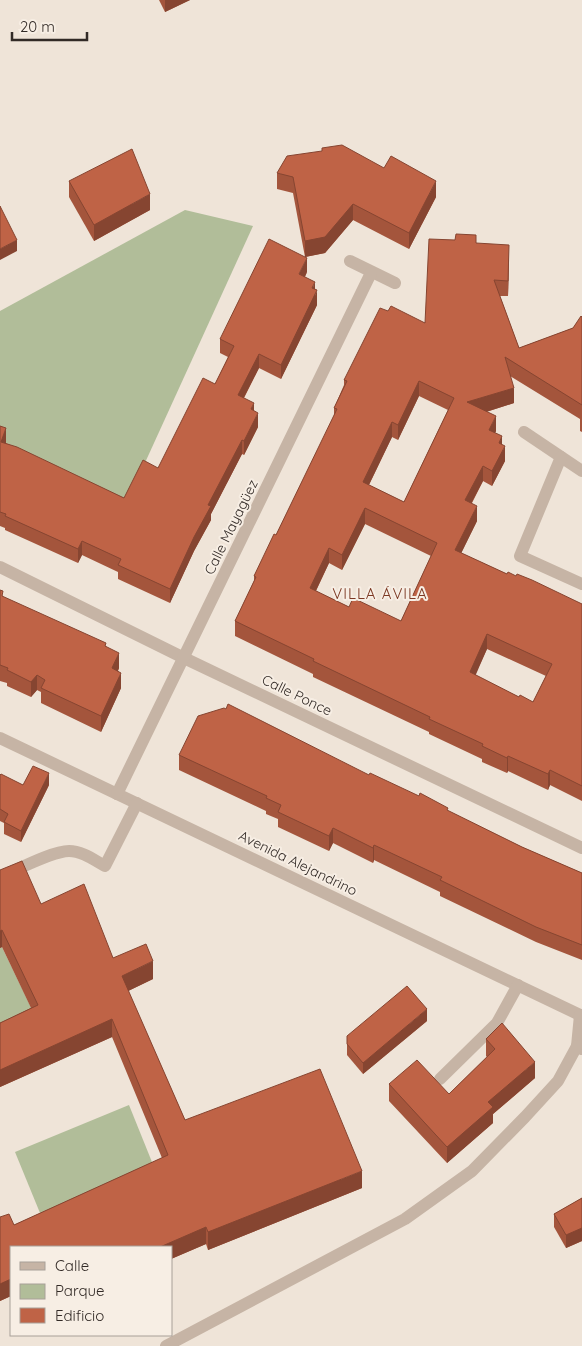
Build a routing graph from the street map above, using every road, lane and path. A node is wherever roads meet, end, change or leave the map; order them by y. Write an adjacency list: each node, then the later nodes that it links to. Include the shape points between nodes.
1 (350, 261): 2 (street)
2 (371, 273): 3 (street); 9 (street, Calle Mayagüez)
3 (394, 283)
4 (524, 432): 5 (street)
5 (561, 457): 6 (street); 8 (street, via 520,556)
6 (582, 471)
7 (0, 567): 9 (street, Calle Ponce)
8 (582, 584)
9 (184, 658): 11 (street, Calle Mayagüez); 13 (street, Calle Ponce)
10 (0, 738): 11 (street, Avenida Alejandrino)
11 (118, 794): 12 (street, Avenida Alejandrino)
12 (136, 803): 14 (street, via 105,866 69,851); 15 (street, Avenida Alejandrino)
13 (582, 848)
14 (0, 877)
15 (518, 985): 16 (street, Avenida Alejandrino); 18 (street, via 497,1023)
16 (581, 1015): 17 (street)
17 (579, 1047): 19 (street, via 558,1081 472,1171 405,1219)
18 (440, 1079)
19 (166, 1346)

